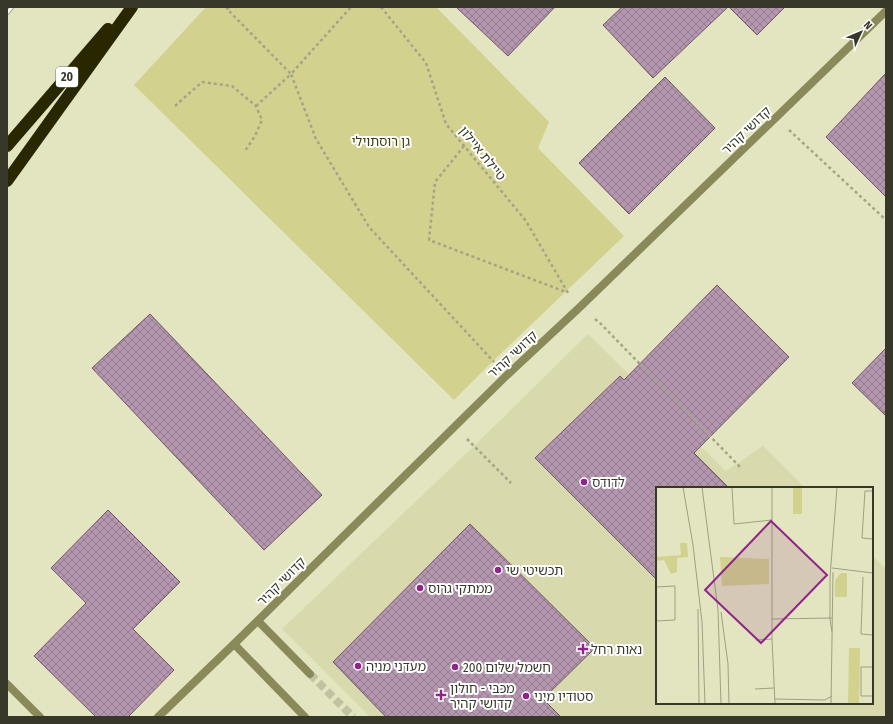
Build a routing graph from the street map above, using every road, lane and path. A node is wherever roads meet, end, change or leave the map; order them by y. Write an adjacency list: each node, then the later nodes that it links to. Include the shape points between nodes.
1 (126, 7): 11 (highway, 20)
2 (132, 7): 14 (highway)
3 (229, 7): 7 (path, via 227,9)
4 (351, 7): 7 (path)
5 (381, 7): 12 (path, טיילת איילון, via 426,63 446,124)
6 (886, 12): 10 (street, קדושי קהיר)
7 (291, 74): 9 (path); 18 (path, via 316,139 369,227)
8 (175, 106): 9 (path, via 202,82 232,86)
9 (256, 106): 13 (path, via 262,120)
10 (776, 118): 15 (path); 17 (street, קדושי קהיר)
11 (7, 146)
12 (464, 146): 16 (path, טיילת איילון, via 526,221); 16 (path, via 435,182 429,240)
13 (245, 151)
14 (7, 181)
15 (886, 220)
16 (566, 292): 17 (path, טיילת איילון)
17 (580, 306): 18 (street, קדושי קהיר); 20 (path, טיילת איילון, via 601,324)
18 (506, 376): 19 (street, קדושי קהיר)
19 (454, 426): 21 (path); 22 (street, קדושי קהיר)
20 (741, 468)
21 (511, 483)
22 (258, 621): 23 (street, קדושי קהיר); 24 (street)
23 (234, 644): 27 (street, קדושי קהיר); 28 (street)
24 (310, 674)
25 (7, 684): 26 (street)
26 (40, 717)
27 (158, 717)
28 (305, 717)

